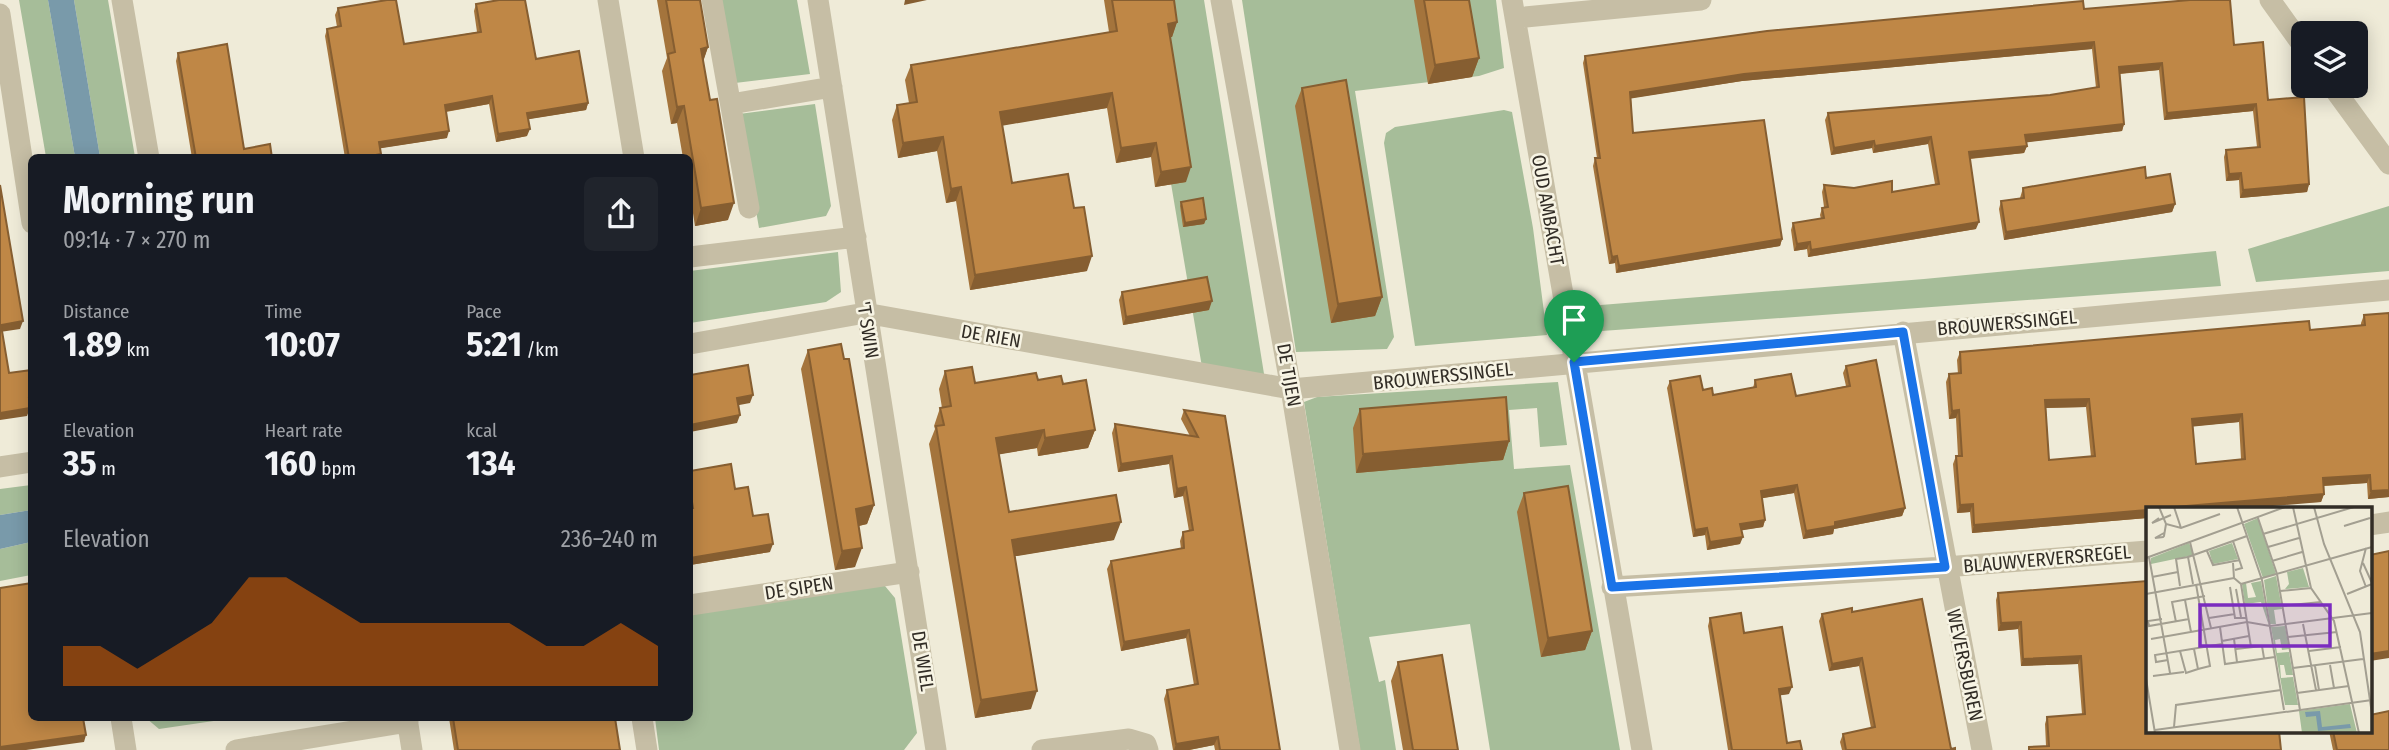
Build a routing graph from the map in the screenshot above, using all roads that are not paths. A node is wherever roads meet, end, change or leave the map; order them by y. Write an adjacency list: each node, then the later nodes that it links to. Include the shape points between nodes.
1 (122, 0): 14 (street)
2 (608, 0): 15 (street)
3 (712, 0): 13 (street)
4 (818, 0): 11 (street, 'T SWIN)
5 (1221, 0): 26 (street, DE TIJEN)
6 (1701, 0): 8 (street)
7 (2270, 0): 10 (street)
8 (1514, 9): 25 (street, OUD AMBACHT)
9 (0, 14): 17 (street)
10 (2291, 29)
11 (832, 88): 13 (street); 19 (street, 'T SWIN)
12 (2341, 98): 16 (street)
13 (731, 104): 18 (street)
14 (148, 154)
15 (633, 154)
16 (2389, 164)
17 (28, 197)
18 (749, 208)
19 (856, 237): 20 (street); 22 (street, 'T SWIN)
20 (693, 257)
21 (2389, 289): 23 (street, BROUWERSSINGEL)
22 (865, 313): 24 (street, DE RIEN); 26 (street, DE RIEN); 31 (street, 'T SWIN)
23 (1903, 332): 25 (street, BROUWERSSINGEL); 30 (street, WEVERSBUREN)
24 (693, 343)
25 (1574, 362): 26 (street, BROUWERSSINGEL); 32 (street, OUD AMBACHT)
26 (1292, 389): 45 (street, DE TIJEN)
27 (28, 463): 28 (street)
28 (0, 467)
29 (2146, 551): 30 (street, BLAUWVERVERSREGEL)
30 (1945, 567): 32 (street, BLAUWVERVERSREGEL); 47 (street, WEVERSBUREN)
31 (909, 572): 33 (street, DE SIPEN); 42 (street, DE WIEL)
32 (1612, 587): 46 (street, OUD AMBACHT)
33 (693, 605)
34 (121, 721): 38 (street)
35 (401, 721): 39 (street)
36 (407, 721): 40 (street)
37 (642, 721): 41 (street)
38 (126, 750)
39 (236, 750)
40 (412, 750)
41 (647, 750)
42 (936, 750)
43 (1042, 750): 44 (street, via 1129,739 1146,744)
44 (1149, 750)
45 (1350, 750)
46 (1642, 750)
47 (1982, 750)

